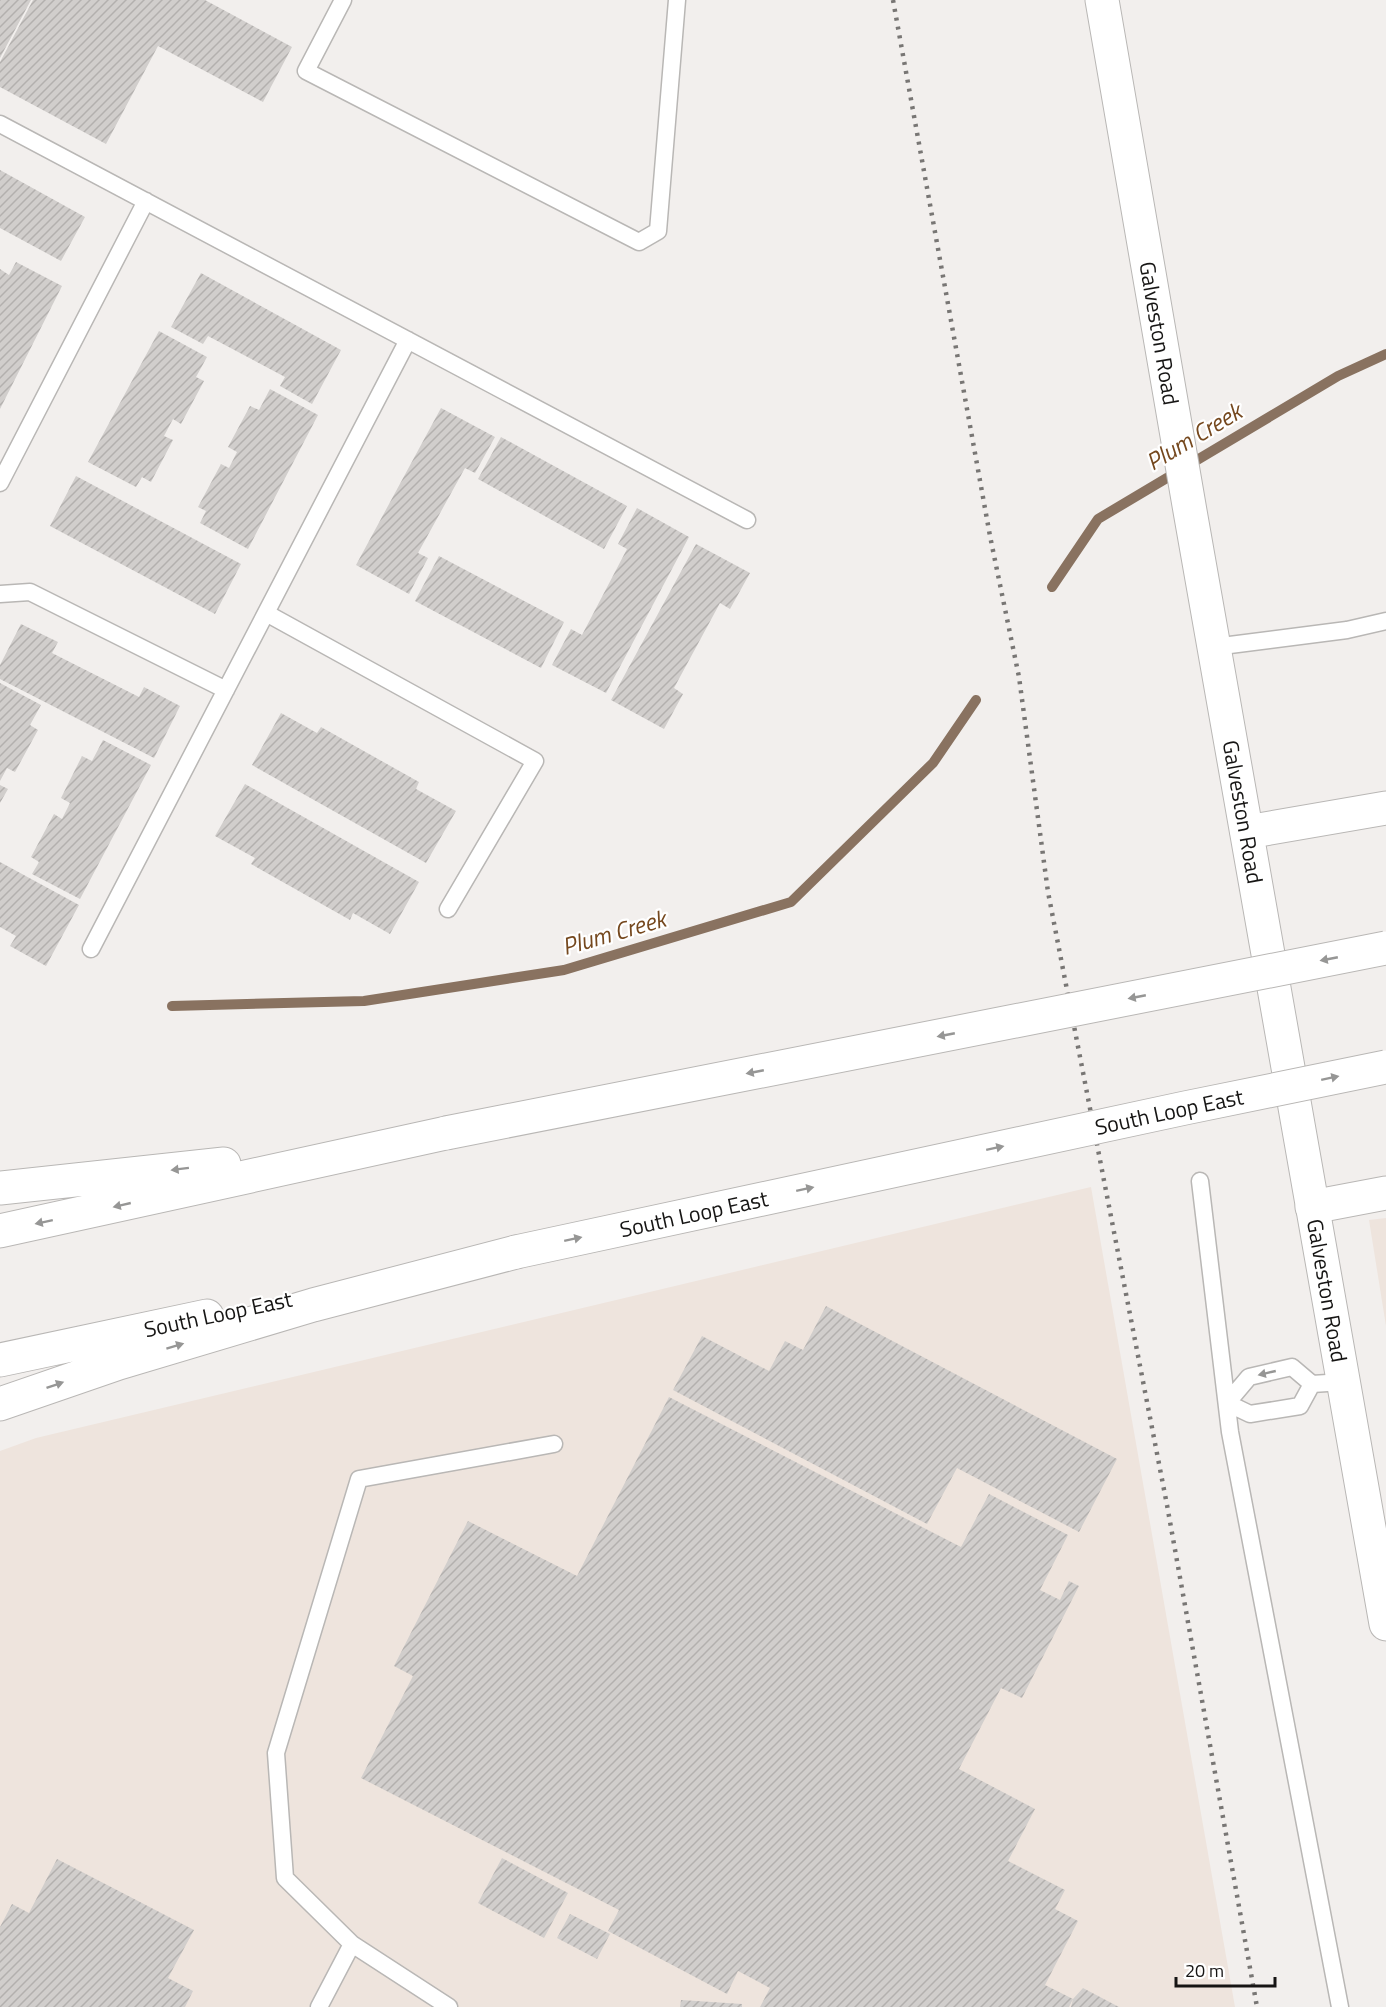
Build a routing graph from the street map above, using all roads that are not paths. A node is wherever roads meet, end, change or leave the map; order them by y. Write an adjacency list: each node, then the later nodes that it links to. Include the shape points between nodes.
1 (343, 0): 2 (lane, via 306,71 639,242 658,231)
2 (677, 0)
3 (1102, 0): 12 (main road, Galveston Road)
4 (0, 124): 5 (lane)
5 (146, 201): 6 (lane); 7 (lane)
6 (408, 340): 8 (lane); 10 (lane)
7 (0, 483)
8 (747, 520)
9 (0, 594): 13 (lane, via 30,592)
10 (266, 613): 13 (lane); 16 (lane, via 535,761)
11 (1386, 621): 12 (lane, via 1347,630)
12 (1214, 647): 15 (main road, Galveston Road)
13 (226, 690): 18 (lane)
14 (1386, 808): 15 (main road)
15 (1246, 832): 24 (main road, Galveston Road)
16 (448, 909)
17 (1386, 948): 20 (main road, one-way to 20, bridge)
18 (91, 949)
19 (1386, 1067): 26 (main road, South Loop East, one-way to 19, bridge, via 516,1252)
20 (446, 1133): 22 (main road, one-way to 22, via 263,1159); 25 (main road, one-way to 25)
21 (1200, 1181): 29 (lane)
22 (0, 1188)
23 (1386, 1193): 24 (main road)
24 (1312, 1207): 28 (main road, Galveston Road)
25 (0, 1232)
26 (117, 1349): 27 (main road, South Loop East); 30 (main road, one-way to 26)
27 (0, 1360)
28 (1328, 1383): 29 (lane, via 1300,1407 1250,1414); 29 (lane, one-way to 29, via 1292,1367 1249,1377); 32 (main road, Galveston Road)
29 (1227, 1403): 37 (lane)
30 (0, 1404)
31 (554, 1444): 34 (lane, via 359,1479 276,1753 285,1878)
32 (1381, 1570): 33 (main road, Galveston Road)
33 (1386, 1624)
34 (352, 1944): 35 (lane); 36 (lane)
35 (319, 2007)
36 (449, 2007)
37 (1340, 2007)

